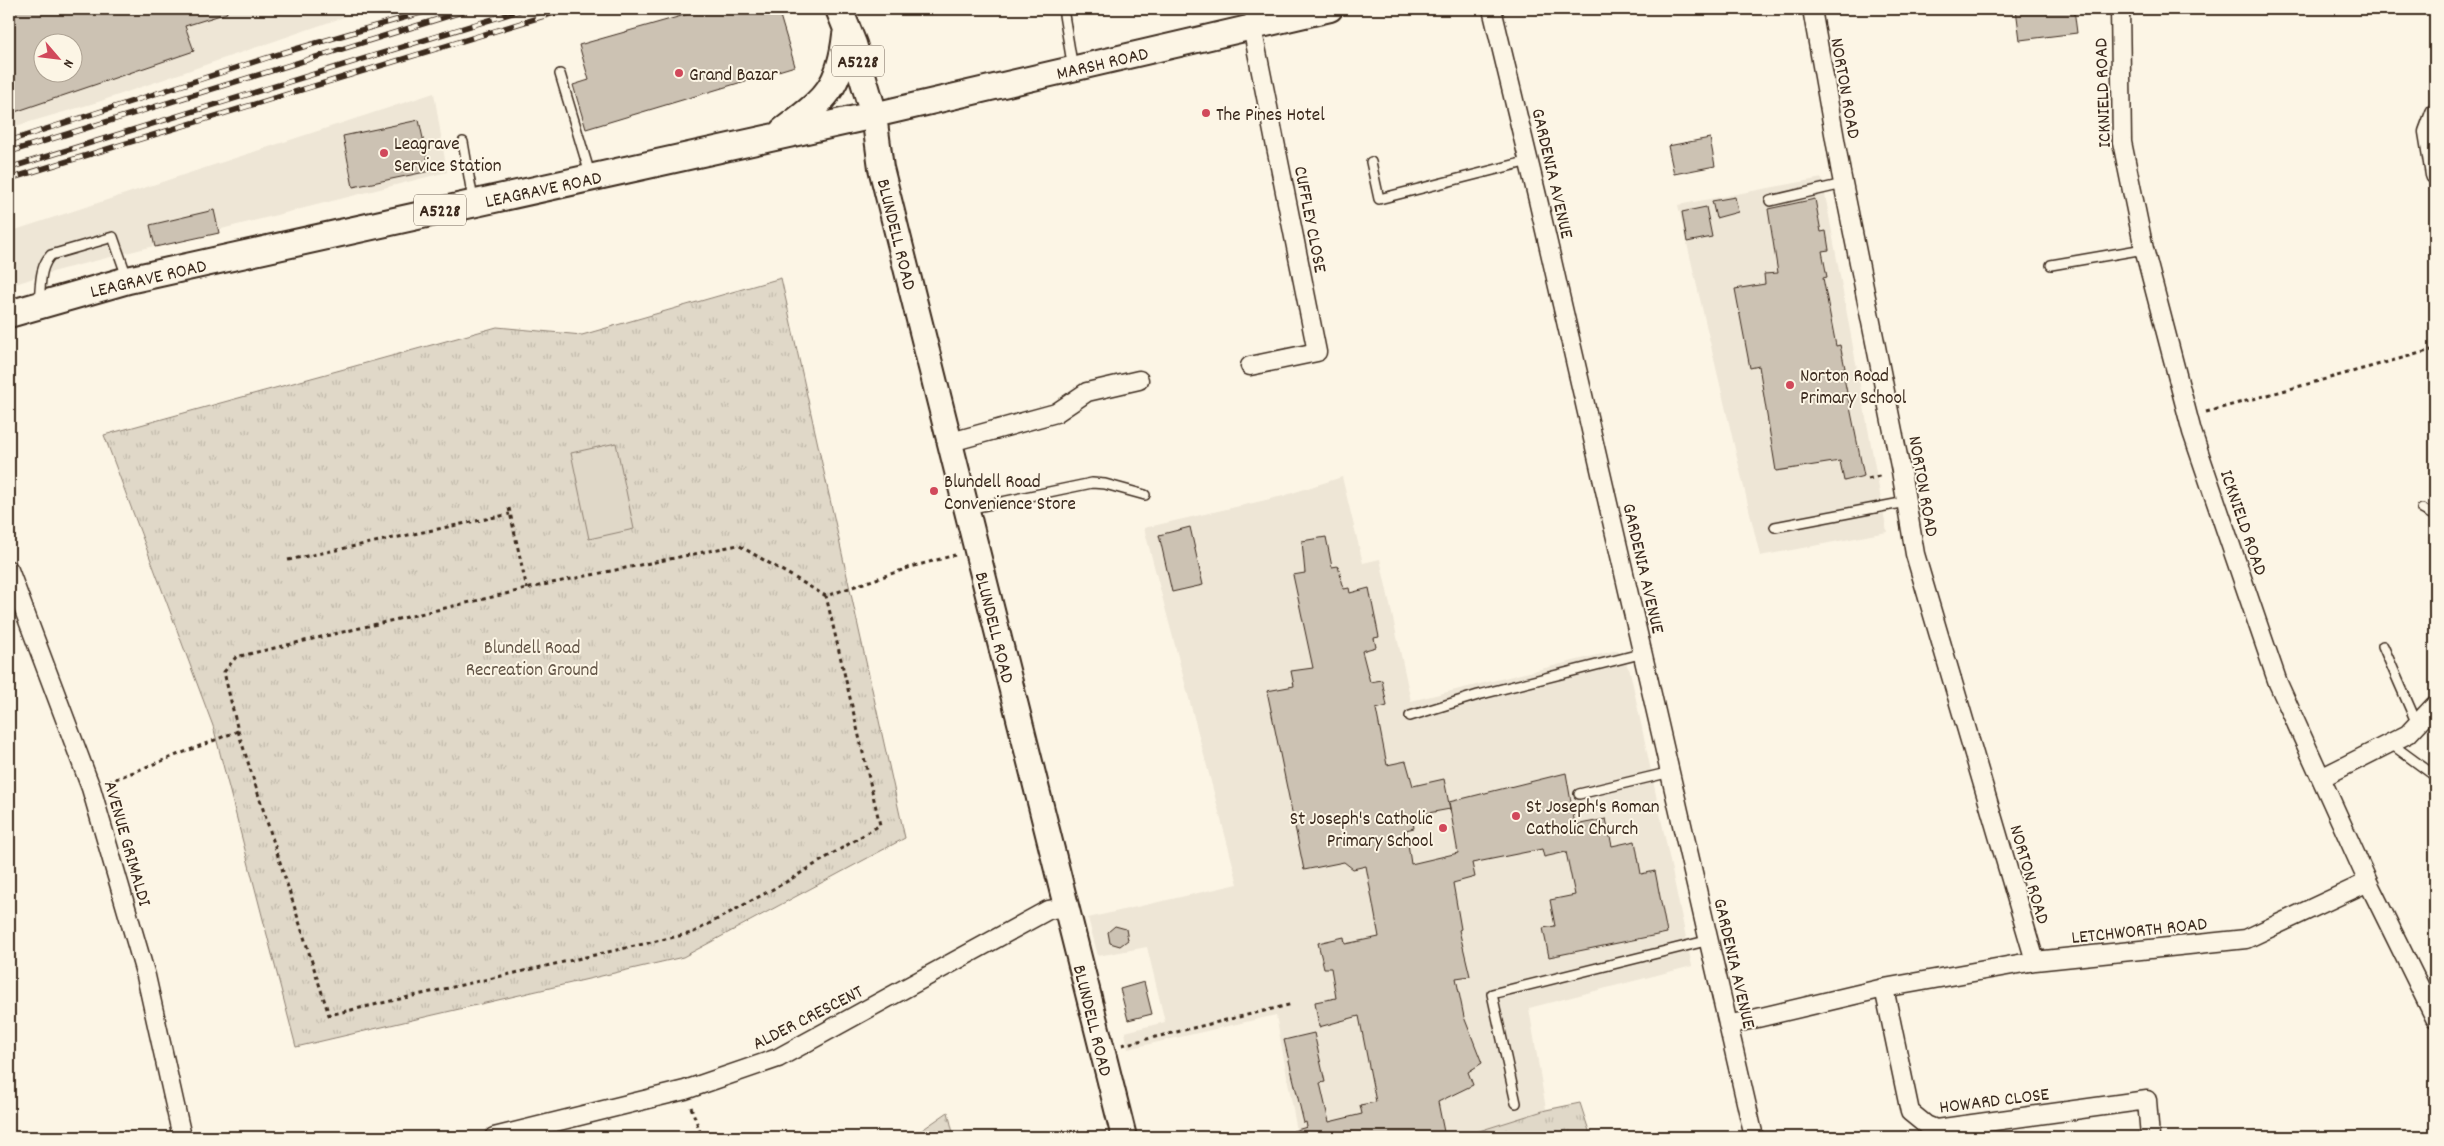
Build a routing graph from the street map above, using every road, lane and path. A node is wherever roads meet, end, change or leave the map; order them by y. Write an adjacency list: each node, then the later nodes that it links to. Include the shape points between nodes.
1 (1063, 9): 8 (lane)
2 (1330, 9): 6 (street, MARSH ROAD)
3 (1492, 9): 14 (street, GARDENIA AVENUE)
4 (1812, 9): 18 (street, NORTON ROAD)
5 (2120, 9): 21 (street, ICKNIELD ROAD, via 2122,142)
6 (1250, 18): 8 (street, MARSH ROAD); 27 (street, CUFFLEY CLOSE, via 1317,352)
7 (842, 20): 11 (main road, A5228); 12 (main road, via 841,68 832,89)
8 (1073, 69): 11 (street, MARSH ROAD)
9 (560, 74): 17 (lane)
10 (2435, 113): 16 (street, via 2428,132)
11 (874, 115): 12 (main road, LEAGRAVE ROAD / A5228); 30 (street, BLUNDELL ROAD, via 881,168)
12 (776, 136): 17 (main road, LEAGRAVE ROAD / A5228)
13 (462, 142): 20 (lane)
14 (1529, 161): 15 (lane, via 1379,199); 45 (street, GARDENIA AVENUE)
15 (1371, 162)
16 (2435, 175)
17 (591, 177): 20 (main road, LEAGRAVE ROAD / A5228)
18 (1843, 184): 19 (lane); 32 (street, NORTON ROAD)
19 (1770, 201)
20 (473, 203): 23 (main road, LEAGRAVE ROAD / A5228)
21 (2144, 249): 22 (lane); 29 (street, ICKNIELD ROAD)
22 (2051, 265)
23 (128, 280): 24 (main road, LEAGRAVE ROAD / A5228); 24 (lane, via 114,237 51,255 42,272)
24 (39, 304): 25 (main road, LEAGRAVE ROAD / A5228)
25 (9, 314)
26 (2435, 350): 29 (path)
27 (1250, 366)
28 (1139, 380): 30 (street, via 1087,392 1056,413)
29 (2188, 417): 53 (street, ICKNIELD ROAD, via 2278,683)
30 (951, 442): 34 (street, BLUNDELL ROAD)
31 (1144, 495): 34 (lane, via 1092,483)
32 (1906, 502): 38 (lane); 59 (street, NORTON ROAD, via 1915,554)
33 (509, 508): 36 (path)
34 (967, 509): 57 (street, BLUNDELL ROAD)
35 (2422, 509): 37 (lane)
36 (510, 514): 40 (path); 42 (path)
37 (2435, 516)
38 (1775, 527)
39 (962, 553): 43 (path)
40 (288, 560)
41 (9, 570): 54 (street, AVENUE GRIMALDI)
42 (527, 589): 43 (path, via 738,545); 49 (path, via 236,657 224,672)
43 (826, 596): 49 (path, via 880,824 786,882 692,933 329,1015)
44 (2383, 646): 48 (lane)
45 (1644, 653): 47 (lane, via 1478,695); 51 (street, GARDENIA AVENUE)
46 (2435, 705): 48 (street)
47 (1410, 716)
48 (2417, 724): 50 (street, via 2408,734)
49 (238, 731): 54 (path)
50 (2389, 743): 52 (lane); 53 (street)
51 (1671, 772): 55 (lane); 58 (street, GARDENIA AVENUE)
52 (2435, 776)
53 (2320, 778): 56 (street, ICKNIELD ROAD)
54 (92, 788): 68 (street, AVENUE GRIMALDI, via 146,976)
55 (1580, 794)
56 (2368, 882): 59 (street, LETCHWORTH ROAD, via 2246,939); 62 (street, ICKNIELD ROAD)
57 (1065, 907): 64 (street, BLUNDELL ROAD); 65 (street, ALDER CRESCENT, via 1048,910 778,1058)
58 (1710, 940): 63 (street, GARDENIA AVENUE); 66 (lane, via 1492,994)
59 (2035, 961): 60 (street, LETCHWORTH ROAD)
60 (1884, 988): 63 (street, LETCHWORTH ROAD); 67 (street, HOWARD CLOSE, via 1910,1112)
61 (1293, 1004): 64 (path)
62 (2435, 1018)
63 (1728, 1025): 72 (street, GARDENIA AVENUE)
64 (1102, 1049): 71 (street, BLUNDELL ROAD)
65 (685, 1090): 69 (street, ALDER CRESCENT); 70 (path)
66 (1516, 1103)
67 (1926, 1131): 73 (street, HOWARD CLOSE, via 2147,1100)
68 (182, 1137)
69 (494, 1137)
70 (702, 1137)
71 (1124, 1137)
72 (1754, 1137)
73 (2150, 1137)

